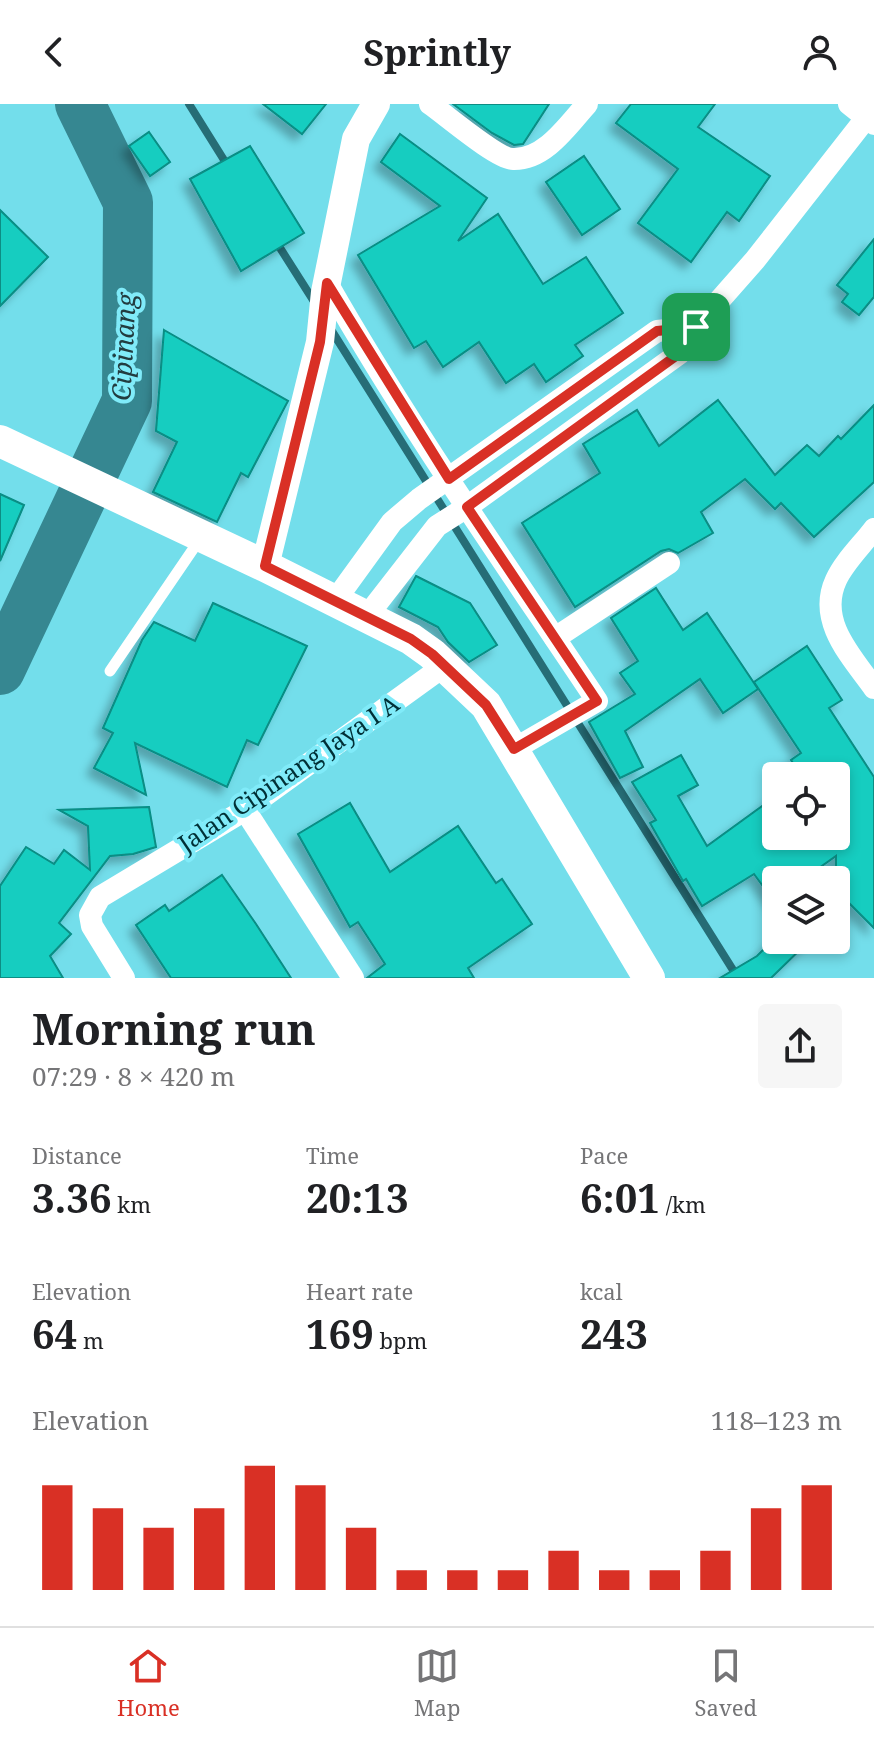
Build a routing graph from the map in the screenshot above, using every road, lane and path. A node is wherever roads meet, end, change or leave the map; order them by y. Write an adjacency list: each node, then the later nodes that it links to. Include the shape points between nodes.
1 (376, 104): 5 (street, via 356,139)
2 (430, 104): 3 (street, via 513,160 543,149)
3 (587, 104)
4 (866, 114): 6 (street, via 755,260)
5 (326, 287): 8 (street); 13 (street, via 320,342)
6 (696, 327): 8 (street, via 657,331); 9 (street, via 680,353)
7 (0, 441): 11 (main road)
8 (446, 481): 9 (street); 14 (street, via 392,522)
9 (464, 509): 15 (street, via 437,526); 16 (street)
10 (874, 529): 19 (street, via 836,579 829,605 838,639)
11 (201, 536): 13 (main road); 18 (lane)
12 (669, 563): 16 (street)
13 (265, 566): 14 (main road)
14 (334, 602): 15 (main road)
15 (367, 616): 17 (main road, via 411,639)
16 (555, 638): 20 (street, via 597,701)
17 (444, 666): 20 (main road, via 486,705); 21 (street, Jalan Cipinang Jaya I A)
18 (110, 671)
19 (874, 688)
20 (514, 749): 24 (main road)
21 (245, 810): 22 (street, Jalan Cipinang Jaya I A, via 110,889 93,906 92,926); 23 (street)
22 (124, 978)
23 (353, 978)
24 (649, 978)

